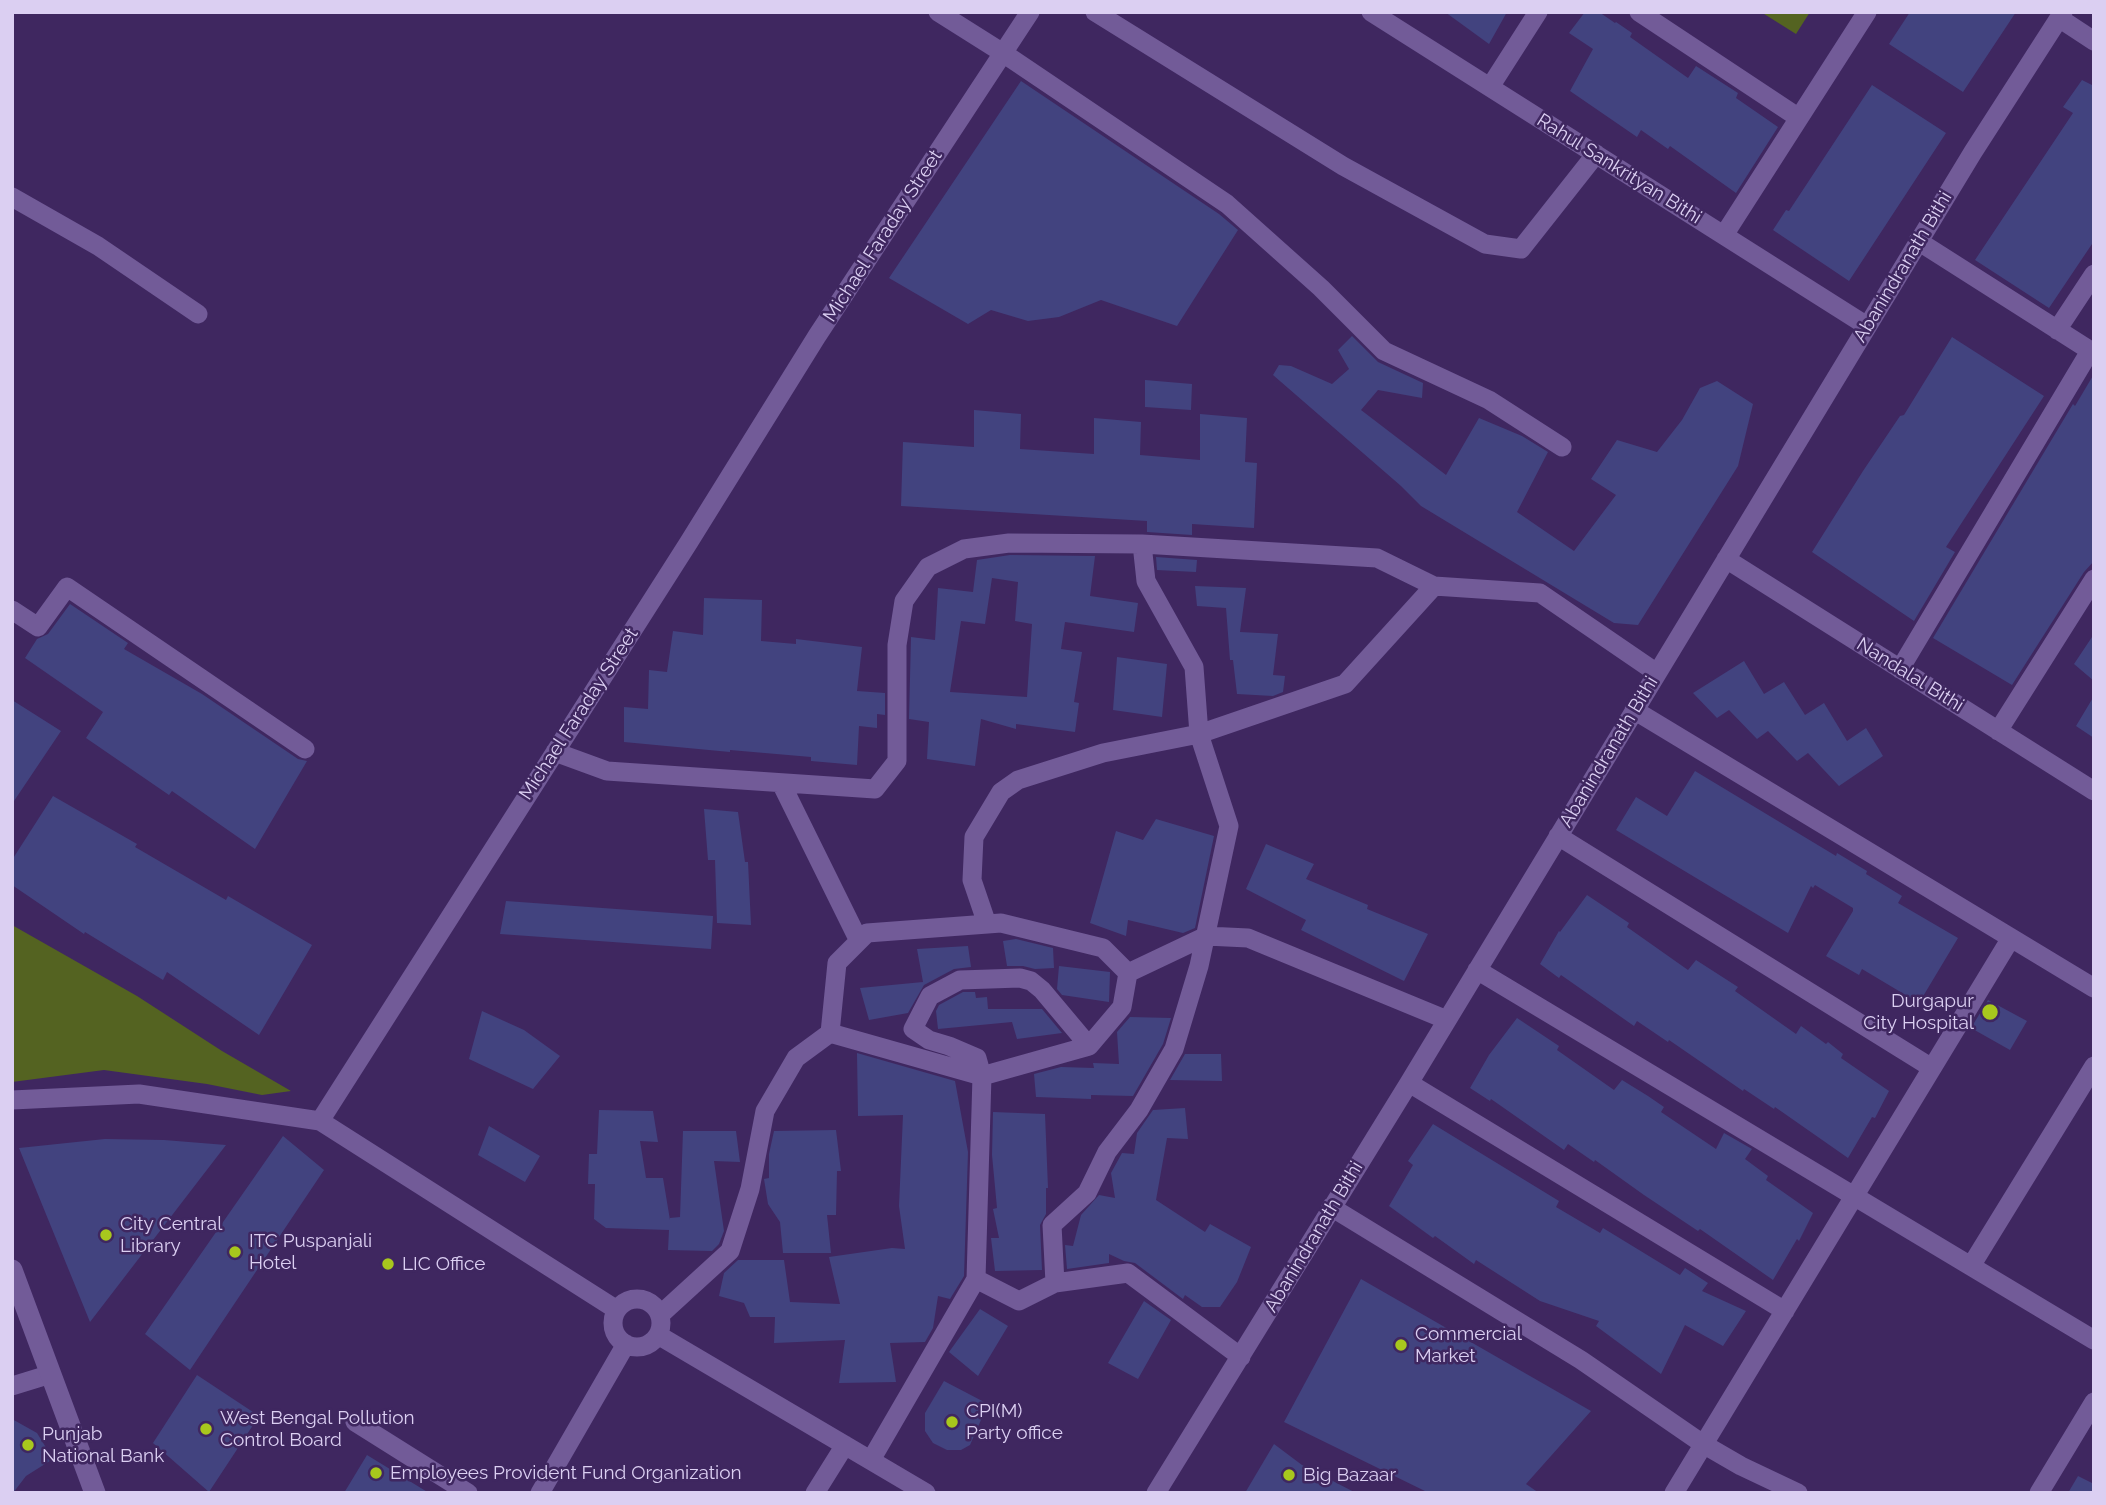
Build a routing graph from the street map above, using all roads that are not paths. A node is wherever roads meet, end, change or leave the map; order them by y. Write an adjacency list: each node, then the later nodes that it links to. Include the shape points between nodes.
1 (938, 12): 10 (street)
2 (1030, 12): 10 (street, Michael Faraday Street)
3 (1095, 12): 13 (street, via 1343,166 1485,244 1521,248)
4 (1371, 12): 11 (street, Rahul Sankrityan Bithi)
5 (1538, 12): 11 (street)
6 (1639, 12): 12 (street)
7 (1867, 12): 12 (street)
8 (2061, 15): 9 (street); 16 (street, Abanindranath Bithi)
9 (2094, 41)
10 (1003, 53): 22 (street, via 1227,204 1384,351 1489,400); 35 (street, Michael Faraday Street, via 817,336)
11 (1490, 87): 13 (street, Rahul Sankrityan Bithi)
12 (1799, 117): 15 (street)
13 (1596, 154): 15 (street, Rahul Sankrityan Bithi)
14 (12, 197): 18 (street, via 98,246)
15 (1724, 235): 19 (street, Rahul Sankrityan Bithi)
16 (1918, 241): 19 (street, Abanindranath Bithi); 20 (street)
17 (2094, 274): 20 (street)
18 (198, 314)
19 (1867, 326): 24 (street, Abanindranath Bithi)
20 (2057, 330): 21 (street)
21 (2092, 352): 29 (street)
22 (1563, 447)
23 (1142, 544): 26 (street, via 1377,558); 33 (street, via 1146,581 1194,667); 36 (street, via 1009,543 964,549 928,566 904,601 897,645 897,761 874,789)
24 (1726, 559): 29 (street, Nandalal Bithi); 30 (street, Abanindranath Bithi)
25 (2094, 579): 27 (street)
26 (1434, 586): 30 (street, via 1540,593); 33 (street, via 1345,684)
27 (2088, 602): 32 (street)
28 (12, 610): 34 (street, via 38,627 67,587)
29 (1900, 669): 32 (street, Nandalal Bithi)
30 (1657, 673): 31 (street, Abanindranath Bithi)
31 (1634, 710): 38 (street, Abanindranath Bithi); 41 (street)
32 (1998, 731): 37 (street, Nandalal Bithi)
33 (1199, 734): 39 (street, via 1103,753 1018,780 1001,792 974,836 972,880); 40 (street, via 1229,826)
34 (305, 749)
35 (555, 752): 36 (street, via 607,771); 54 (street, Michael Faraday Street)
36 (781, 783): 42 (street)
37 (2094, 792)
38 (1558, 836): 43 (street, Abanindranath Bithi); 50 (street)
39 (987, 924): 42 (street, via 867,933); 44 (street, via 1002,923 1103,948)
40 (1206, 936): 44 (street); 46 (street, via 1248,938); 60 (street, via 1174,1049 1139,1110 1107,1152 1087,1194 1052,1225)
41 (2011, 938): 45 (street); 50 (street)
42 (859, 941): 47 (street, via 837,963)
43 (1477, 970): 46 (street, Abanindranath Bithi); 55 (street)
44 (1128, 973): 48 (street, via 1122,1007)
45 (2094, 988)
46 (1447, 1020): 52 (street, Abanindranath Bithi)
47 (830, 1033): 51 (street); 63 (street, via 796,1058 765,1111 750,1189 730,1251)
48 (1089, 1046): 51 (street); 51 (street, via 1031,981 960,980 930,996 913,1029 977,1058)
49 (2094, 1066): 57 (street)
50 (1932, 1068): 55 (street)
51 (982, 1076): 59 (street)
52 (1409, 1083): 56 (street, Abanindranath Bithi); 62 (street)
53 (12, 1100): 54 (street, via 139,1094)
54 (320, 1121): 61 (street)
55 (1854, 1196): 57 (street); 62 (street)
56 (1331, 1207): 67 (street, Abanindranath Bithi); 72 (street, via 1581,1360)
57 (1971, 1266): 65 (street)
58 (12, 1270): 68 (street)
59 (976, 1279): 60 (street, via 1019,1301); 74 (street)
60 (1055, 1283): 67 (street, via 1128,1273)
61 (617, 1310): 63 (street, via 623,1303 639,1299 655,1306); 66 (street, via 614,1329)
62 (1785, 1311): 72 (street)
63 (660, 1315): 64 (street)
64 (658, 1335): 66 (street, via 642,1347); 73 (street)
65 (2094, 1340)
66 (626, 1344): 77 (street)
67 (1241, 1357): 80 (street, Abanindranath Bithi)
68 (51, 1374): 69 (street); 75 (street)
69 (12, 1386)
70 (2094, 1402): 83 (street)
71 (355, 1422): 76 (street)
72 (1703, 1444): 81 (street); 82 (street)
73 (845, 1445): 74 (street); 78 (street)
74 (872, 1460): 79 (street)
75 (94, 1493)
76 (468, 1493)
77 (540, 1493)
78 (815, 1493)
79 (926, 1493)
80 (1156, 1493)
81 (1674, 1493)
82 (1798, 1493)
83 (2039, 1493)

